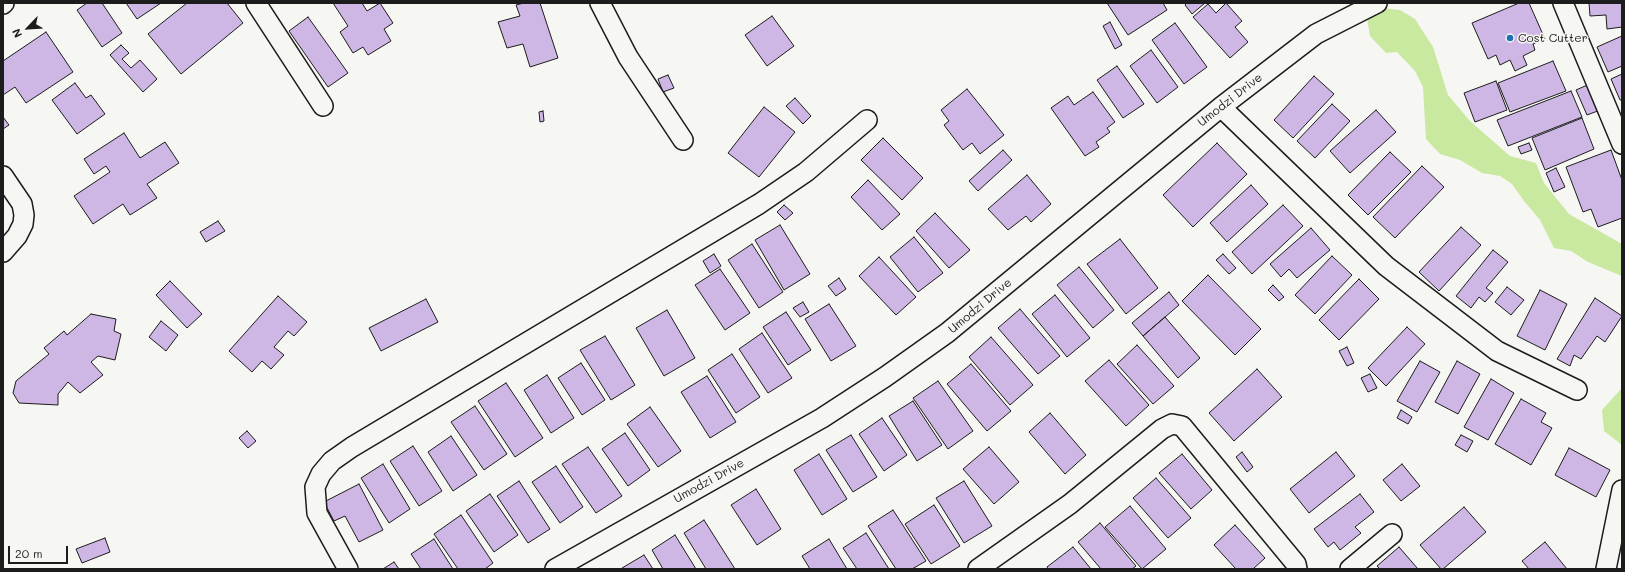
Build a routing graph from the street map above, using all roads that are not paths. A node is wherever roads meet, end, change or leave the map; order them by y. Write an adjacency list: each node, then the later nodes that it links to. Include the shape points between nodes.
1 (256, 3): 5 (street)
2 (600, 3): 8 (street, via 628,57)
3 (1377, 3): 6 (street, Umodzi Drive, via 1316,34)
4 (1563, 3): 9 (street)
5 (323, 106)
6 (1221, 107): 12 (street, via 1386,266 1497,351); 16 (street, Umodzi Drive, via 947,334 822,418)
7 (867, 120): 15 (street, via 806,172 759,204 332,461 321,474 315,487 317,513)
8 (683, 140)
9 (1622, 144)
10 (3, 176): 11 (street, via 22,204 24,215 17,236)
11 (3, 252)
12 (1577, 390)
13 (1622, 490): 20 (street)
14 (1392, 534): 19 (street)
15 (348, 569)
16 (555, 569)
17 (978, 569): 18 (street, via 1070,504 1162,429 1172,424 1182,426 1296,564)
18 (1297, 569)
19 (1350, 569)
20 (1606, 569)

